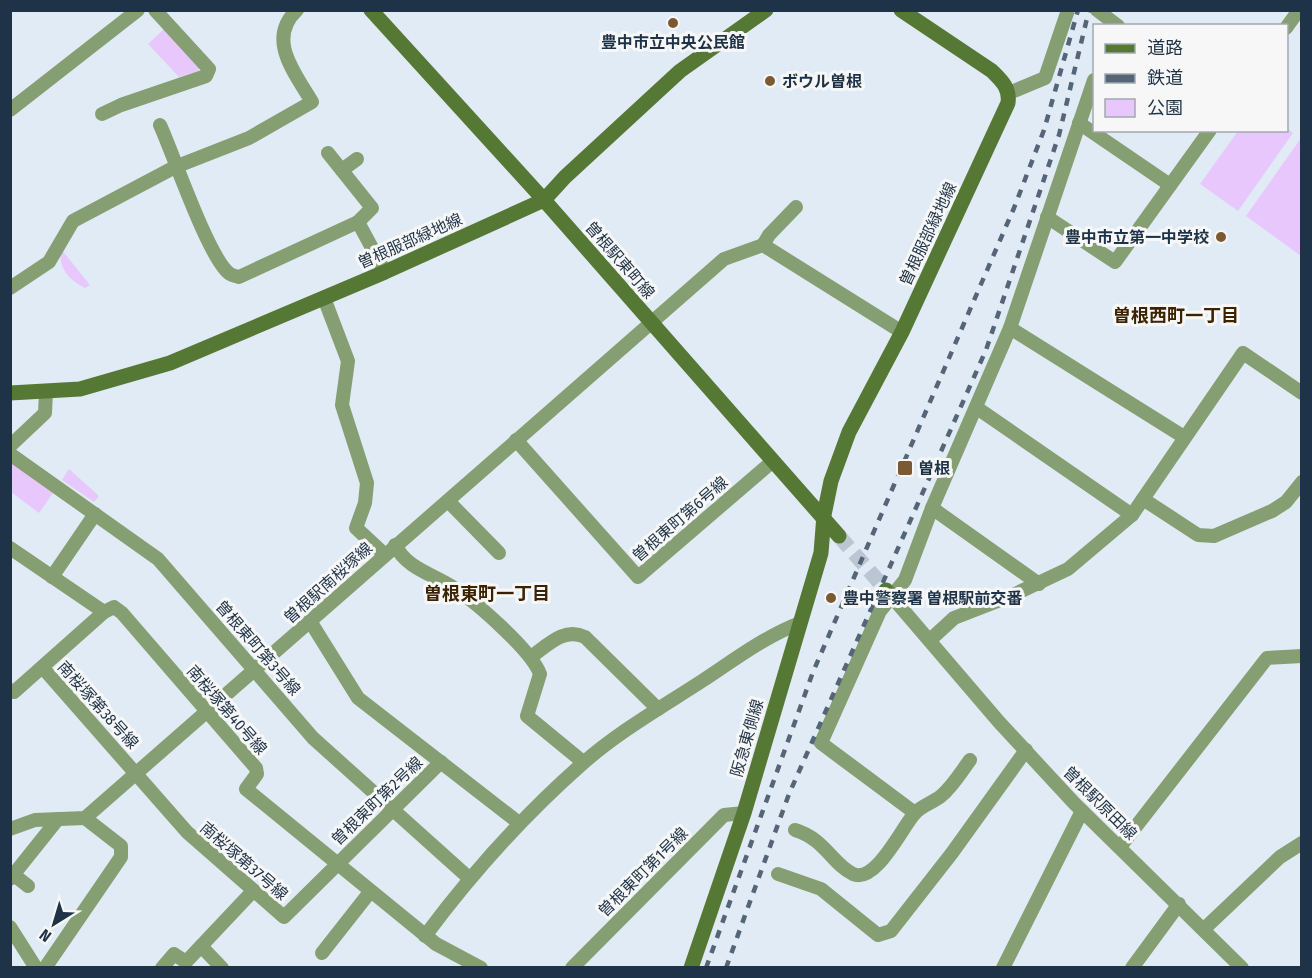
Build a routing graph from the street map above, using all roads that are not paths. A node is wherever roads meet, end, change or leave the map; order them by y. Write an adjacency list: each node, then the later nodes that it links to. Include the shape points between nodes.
1 (138, 10): 14 (street)
2 (155, 10): 15 (street, via 209,69 206,76)
3 (297, 10): 21 (street, via 283,27 282,39 290,64 312,102 249,138)
4 (371, 10): 24 (street, 曽根駅東町線)
5 (766, 10): 24 (street, 曽根服部緑地線, via 680,71)
6 (901, 10): 13 (street, via 992,71)
7 (1068, 10): 13 (street, via 1045,78)
8 (1097, 10): 10 (street)
9 (1299, 10): 11 (street)
10 (1113, 24)
11 (1288, 26)
12 (1093, 85): 16 (street)
13 (1009, 93): 34 (street, 曽根服部緑地線, via 1004,115)
14 (10, 110)
15 (102, 114)
16 (1079, 123): 23 (street); 26 (street)
17 (160, 125): 21 (street)
18 (1209, 132): 23 (street)
19 (328, 153): 22 (street)
20 (357, 159): 22 (street)
21 (175, 167): 27 (street, via 215,252 230,274 239,277); 30 (street, via 73,221 49,262)
22 (342, 170): 27 (street, via 372,208)
23 (1170, 185): 26 (street, via 1115,262)
24 (544, 200): 29 (street, 曽根服部緑地線); 32 (street, 曽根駅東町線)
25 (796, 207): 28 (street)
26 (1047, 217): 33 (street)
27 (358, 222): 29 (street)
28 (763, 245): 32 (street, 曽根駅南桜塚線, via 724,259); 34 (street)
29 (385, 272): 31 (street, 曽根服部緑地線)
30 (10, 288)
31 (324, 298): 35 (street, 曽根服部緑地線, via 170,363 98,385); 55 (street, via 348,361 342,405 367,483 356,528)
32 (651, 322): 40 (street, 曽根駅南桜塚線); 43 (street, 曽根駅東町線)
33 (1010, 328): 38 (street); 39 (street)
34 (902, 332): 51 (street, 曽根服部緑地線, via 849,432)
35 (46, 392): 36 (street, 曽根服部緑地線); 41 (street, via 45,413)
36 (10, 393)
37 (1302, 393): 39 (street, via 1243,353)
38 (977, 408): 49 (street); 52 (street)
39 (1184, 437): 45 (street)
40 (516, 440): 43 (street, 曽根東町第6号線, via 638,577); 47 (street, 曽根駅南桜塚線)
41 (10, 446)
42 (10, 454): 50 (street, 曽根東町第3号線)
43 (773, 461): 51 (street, 曽根駅東町線)
44 (1302, 482): 48 (street)
45 (1143, 499): 48 (street, via 1198,535 1214,536); 52 (street)
46 (1302, 500): 48 (street)
47 (448, 501): 55 (street, 曽根駅南桜塚線); 56 (street)
48 (1286, 502)
49 (932, 508): 58 (street); 59 (street, via 904,580)
50 (95, 514): 57 (street); 67 (street, 曽根東町第3号線, via 158,559)
51 (824, 515): 53 (street, 曽根駅東町線); 62 (street, 阪急東側線, via 821,553)
52 (1132, 515): 58 (street, via 1068,569)
53 (839, 536)
54 (10, 548): 57 (street, 南桜塚第40号線)
55 (390, 550): 61 (street, 曽根駅南桜塚線); 65 (street, via 457,590)
56 (499, 553)
57 (52, 577): 60 (street, 南桜塚第40号線)
58 (1039, 584): 63 (street, via 954,618)
59 (889, 593): 63 (street, 曽根駅原田線); 79 (street, via 821,743)
60 (104, 612): 66 (street, 南桜塚第38号線); 70 (street, 南桜塚第40号線, via 114,607 122,613)
61 (310, 621): 67 (street, 曽根駅南桜塚線); 73 (street, via 357,698)
62 (800, 623): 69 (street, via 776,632); 78 (street, 阪急東側線)
63 (930, 639): 71 (street, 曽根駅原田線)
64 (1302, 656): 86 (street, via 1267,658)
65 (531, 657): 69 (street, via 561,635 575,632 585,637); 74 (street, via 540,674 527,716)
66 (42, 668): 68 (street, via 14,692); 75 (street, 南桜塚第38号線)
67 (255, 669): 70 (street, 曽根駅南桜塚線); 76 (street, 曽根東町第3号線, via 314,738)
68 (10, 690)
69 (658, 709): 74 (street)
70 (207, 711): 75 (street, 曽根駅南桜塚線); 87 (street, 南桜塚第40号線, via 256,768 257,774 246,789)
71 (1026, 750): 77 (street, 曽根駅原田線); 88 (street, via 891,931 878,936 821,889)
72 (970, 760): 79 (street, via 941,796)
73 (441, 762): 76 (street, 曽根東町第2号線); 82 (street)
74 (583, 762): 82 (street)
75 (136, 772): 80 (street, 曽根駅南桜塚線); 92 (street, 南桜塚第37号線, via 187,832)
76 (392, 810): 87 (street, 曽根東町第2号線); 90 (street, 曽根東町第3号線)
77 (1082, 810): 86 (street, 曽根駅原田線); 107 (street)
78 (744, 813): 105 (street, 曽根東町第1号線, via 724,815); 106 (street, 阪急東側線)
79 (915, 813): 84 (street, via 875,867 864,875 854,874 819,842)
80 (85, 818): 81 (street); 101 (street, via 121,846 121,856)
81 (58, 819): 83 (street, via 35,820); 89 (street)
82 (519, 823): 90 (street)
83 (10, 829)
84 (795, 830)
85 (1302, 843): 96 (street, via 1280,857)
86 (1120, 847): 94 (street, 曽根駅原田線)
87 (335, 864): 92 (street, 南桜塚第37号線, via 284,917); 93 (street, 南桜塚第40号線)
88 (778, 874)
89 (12, 877): 91 (street)
90 (469, 878): 97 (street)
91 (28, 886)
92 (253, 891): 98 (street)
93 (370, 892): 97 (street, 南桜塚第40号線); 99 (street)
94 (1179, 904): 96 (street, 曽根駅原田線); 108 (street)
95 (10, 927): 100 (street)
96 (1204, 929): 109 (street, 曽根駅原田線)
97 (425, 936): 104 (street, 南桜塚第40号線)
98 (201, 946): 102 (street, via 186,962 174,954); 103 (street)
99 (322, 952)
100 (36, 968)
101 (45, 968)
102 (162, 968)
103 (222, 968)
104 (481, 968)
105 (572, 968)
106 (691, 968)
107 (1003, 968)
108 (1132, 968)
109 (1242, 968)

